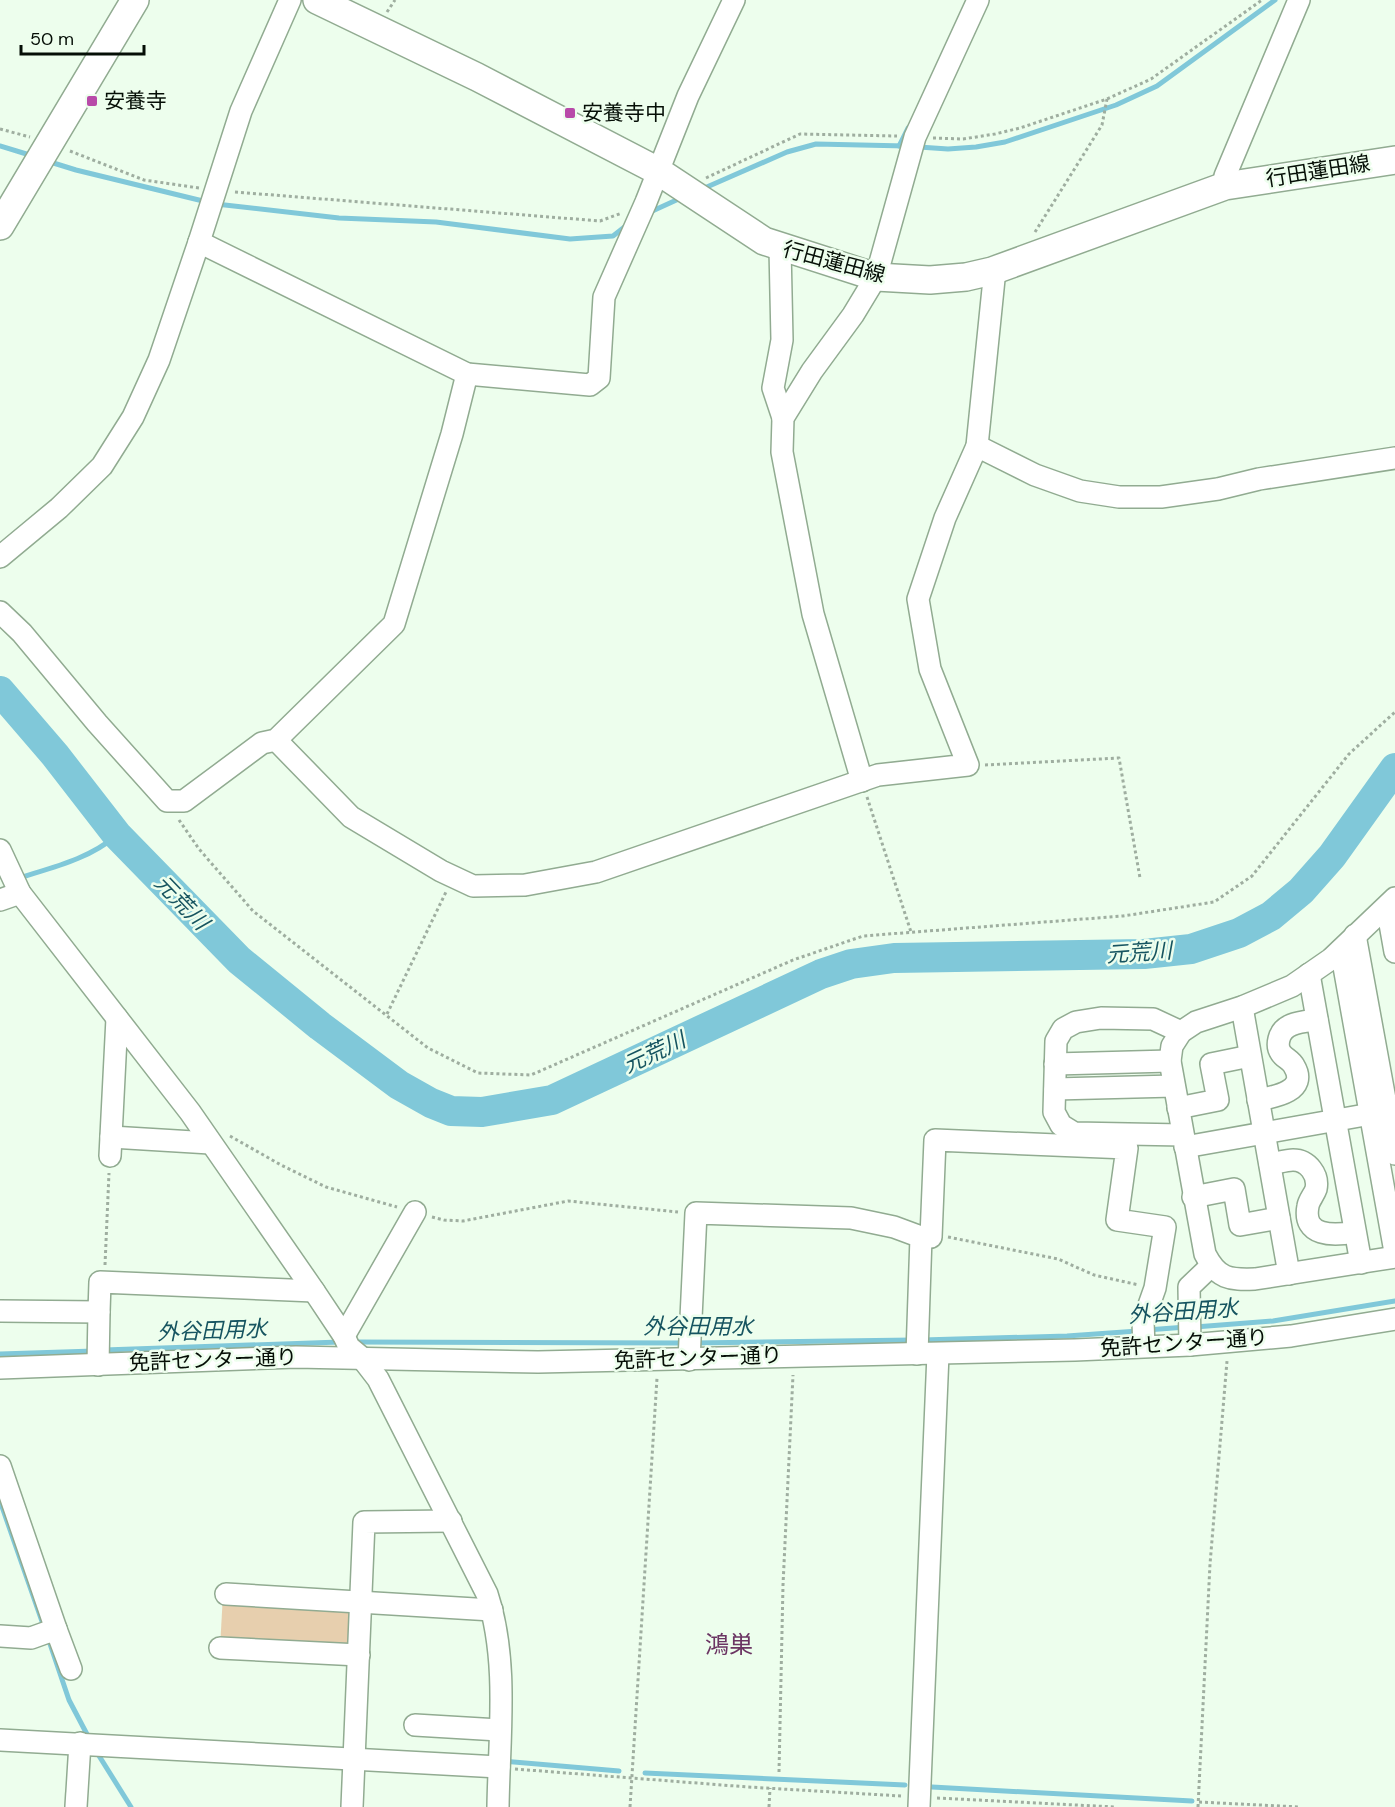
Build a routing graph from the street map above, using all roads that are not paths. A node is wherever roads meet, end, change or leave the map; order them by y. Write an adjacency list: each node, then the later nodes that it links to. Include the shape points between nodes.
1 (135, 0): 10 (main road)
2 (290, 0): 11 (street, via 241,111)
3 (317, 0): 8 (main road, 行田蓮田線)
4 (734, 0): 8 (street, via 688,96)
5 (978, 0): 14 (street, via 915,137)
6 (1299, 0): 9 (street, via 1225,176)
7 (1395, 160): 9 (main road, 行田蓮田線)
8 (658, 171): 12 (main road, 行田蓮田線, via 764,242); 15 (street, via 604,297 599,378 590,385)
9 (1225, 186): 13 (main road, 行田蓮田線)
10 (0, 226)
11 (200, 242): 15 (street); 19 (street, via 159,360 134,417 102,466)
12 (780, 248): 14 (main road, 行田蓮田線); 16 (street, via 782,340 773,388)
13 (992, 271): 14 (main road, 行田蓮田線, via 930,280); 17 (street)
14 (876, 277): 16 (street)
15 (467, 374): 21 (street, via 394,624)
16 (783, 418): 22 (street, via 782,452 813,614)
17 (977, 446): 18 (street, via 1035,475 1080,491 1119,497 1207,491 1259,478); 22 (street, via 945,518 918,599 930,669 968,765 878,775)
18 (1395, 458)
19 (0, 557)
20 (0, 612): 21 (street, via 167,801 184,801 262,743)
21 (276, 740): 22 (street, via 351,817 473,885 525,885 596,872)
22 (862, 781)
23 (0, 850): 24 (street)
24 (21, 893): 25 (street); 31 (street)
25 (0, 900)
26 (1392, 904): 27 (street); 28 (street)
27 (1348, 942): 29 (street); 41 (street)
28 (1395, 952)
29 (1309, 974): 30 (street, via 1292,986); 32 (street)
30 (1242, 1007): 33 (street); 34 (street)
31 (117, 1018): 45 (street); 45 (street, via 111,1147)
32 (1317, 1020): 39 (street, via 1286,1026 1278,1042 1280,1052 1295,1067 1293,1088 1285,1094); 42 (street)
33 (1180, 1032): 35 (street); 36 (street, via 1153,1019 1101,1018 1076,1022 1063,1029 1056,1041)
34 (1250, 1056): 39 (street); 40 (street, via 1211,1064 1218,1100)
35 (1170, 1061): 36 (street); 37 (street)
36 (1055, 1064): 38 (street)
37 (1174, 1086): 38 (street); 40 (street)
38 (1055, 1089): 44 (street, via 1054,1112 1061,1125 1074,1133)
39 (1258, 1100): 43 (street)
40 (1178, 1108): 44 (street)
41 (1384, 1111): 42 (street); 46 (street); 53 (street)
42 (1335, 1120): 43 (street); 51 (street)
43 (1264, 1133): 44 (street); 47 (street)
44 (1184, 1142): 48 (street)
45 (210, 1143): 57 (street)
46 (1395, 1154)
47 (1270, 1164): 50 (street); 51 (street, via 1294,1160 1307,1164 1317,1182 1308,1203 1307,1216 1312,1227 1332,1236)
48 (1193, 1197): 50 (street, via 1234,1189 1240,1225); 55 (street)
49 (414, 1212): 61 (street)
50 (1279, 1218): 56 (street)
51 (1354, 1232): 54 (street)
52 (926, 1237): 63 (street, via 935,1140 1127,1148 1117,1220 1165,1227 1155,1288 1143,1322); 64 (street); 66 (street, via 851,1218 696,1214)
53 (1395, 1255): 54 (street)
54 (1361, 1263): 56 (street)
55 (1211, 1266): 56 (street, via 1223,1277 1234,1279); 62 (street, via 1189,1287)
56 (1289, 1274)
57 (314, 1291): 59 (street, via 100,1282); 61 (street)
58 (0, 1311): 59 (street)
59 (99, 1312): 67 (street)
60 (1395, 1319): 62 (street, 免許センター通り, via 1291,1336)
61 (344, 1336): 65 (street, via 349,1347)
62 (1190, 1345): 63 (street, 免許センター通り)
63 (1144, 1346): 64 (street, 免許センター通り)
64 (928, 1354): 66 (street, 免許センター通り); 85 (street)
65 (361, 1357): 66 (street, 免許センター通り, via 538,1362); 67 (street, 免許センター通り); 70 (street, via 378,1379)
66 (689, 1360)
67 (98, 1365): 68 (street, 免許センター通り)
68 (0, 1368)
69 (0, 1466): 74 (street)
70 (451, 1521): 72 (street, via 364,1522); 73 (street)
71 (226, 1594): 72 (street)
72 (361, 1603): 73 (street); 77 (street)
73 (492, 1610): 80 (street, via 497,1640)
74 (56, 1629): 75 (street, via 31,1638); 78 (street)
75 (0, 1636)
76 (220, 1648): 77 (street)
77 (359, 1655): 83 (street)
78 (71, 1669)
79 (415, 1725): 80 (street)
80 (499, 1730): 84 (street)
81 (0, 1740): 82 (street)
82 (89, 1744): 83 (street); 86 (street)
83 (354, 1759): 84 (street); 87 (street)
84 (499, 1767): 88 (street)
85 (919, 1802)
86 (76, 1807)
87 (352, 1807)
88 (498, 1807)

